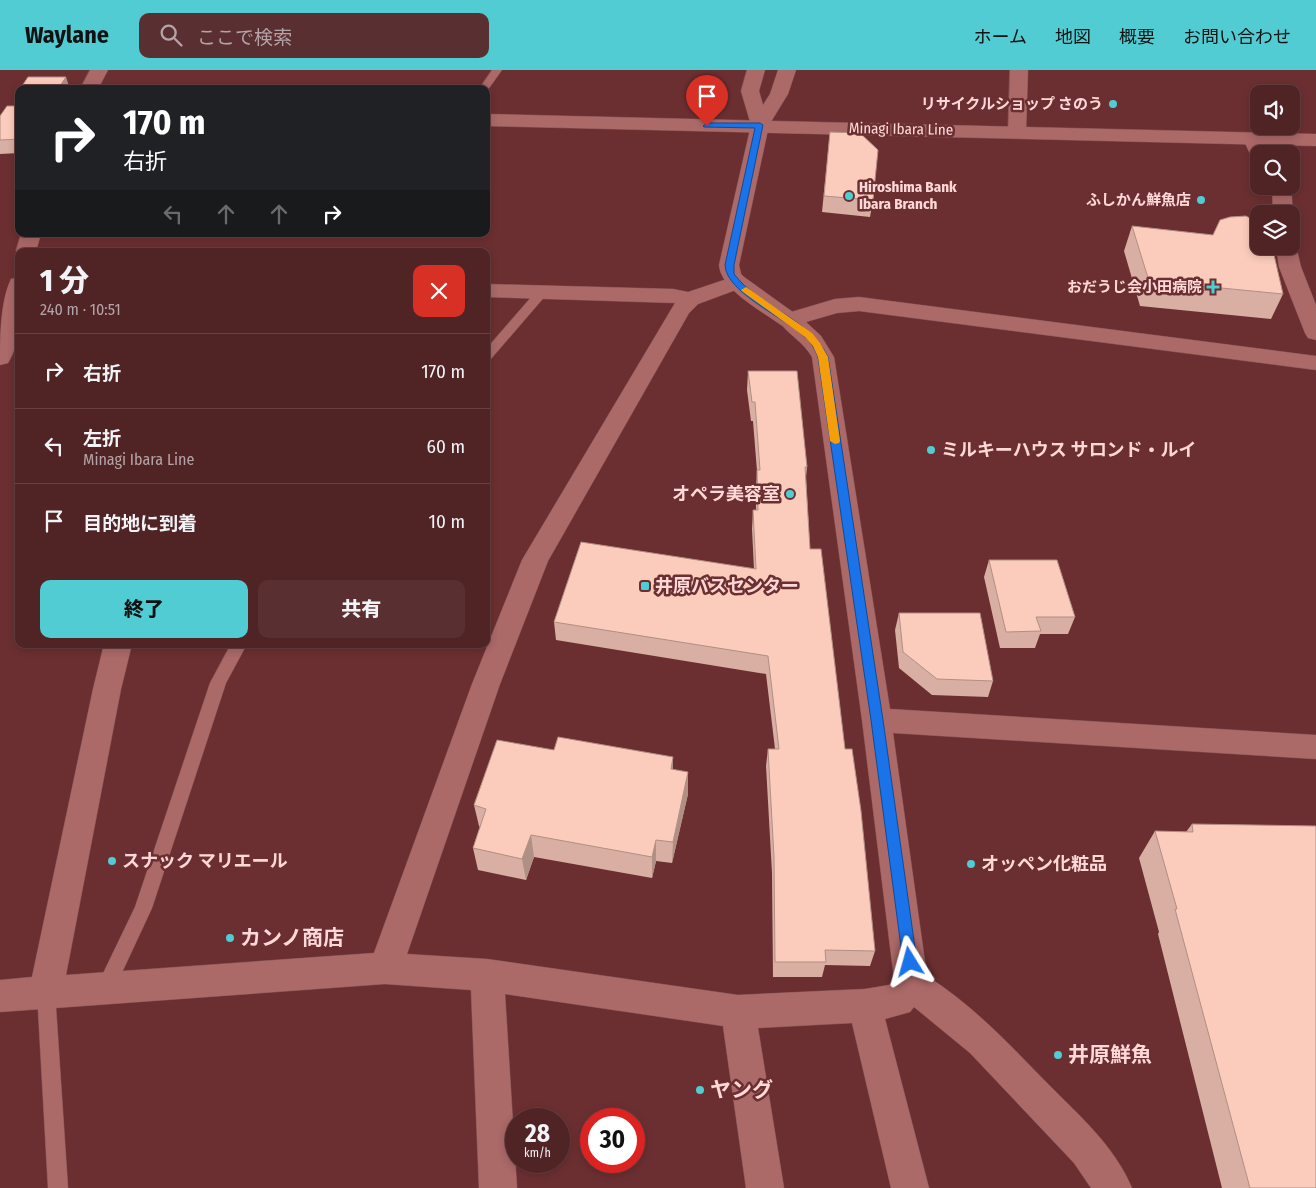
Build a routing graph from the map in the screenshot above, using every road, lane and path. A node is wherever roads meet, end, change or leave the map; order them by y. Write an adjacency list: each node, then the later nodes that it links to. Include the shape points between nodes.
1 (99, 70): 6 (street)
2 (497, 70): 7 (lane)
3 (756, 70): 9 (street, via 750,91)
4 (787, 70): 9 (street, via 779,94)
5 (1018, 70): 10 (street)
6 (91, 85)
7 (487, 85)
8 (490, 120): 9 (street, Minagi Ibara Line)
9 (760, 125): 10 (street, Minagi Ibara Line); 15 (street, via 730,265 730,274)
10 (1016, 131): 13 (street, Minagi Ibara Line)
11 (1316, 140): 12 (street, Minagi Ibara Line)
12 (1266, 145)
13 (1250, 146)
14 (1288, 255): 21 (street)
15 (736, 282): 18 (street); 20 (street)
16 (490, 290): 17 (street)
17 (543, 292): 18 (street); 22 (lane)
18 (690, 299): 29 (street, via 680,310 535,560 486,684)
19 (15, 300): 23 (street)
20 (789, 320): 24 (street, via 835,306 859,304); 27 (street, via 808,335 823,357)
21 (1316, 333)
22 (490, 352)
23 (0, 358)
24 (1316, 364)
25 (117, 648): 33 (street)
26 (237, 648): 32 (lane, via 218,683 143,908)
27 (877, 720): 28 (street); 31 (street)
28 (1316, 747)
29 (385, 968): 30 (street); 32 (street)
30 (487, 975): 36 (street); 38 (street)
31 (911, 985): 35 (street, via 898,1000); 41 (street, via 937,1002 982,1041 1087,1150)
32 (105, 988): 33 (street)
33 (46, 992): 34 (street); 37 (lane)
34 (0, 996)
35 (865, 1006): 36 (street); 40 (street)
36 (738, 1012): 39 (street)
37 (58, 1188)
38 (498, 1188)
39 (765, 1188)
40 (910, 1188)
41 (1113, 1188)

